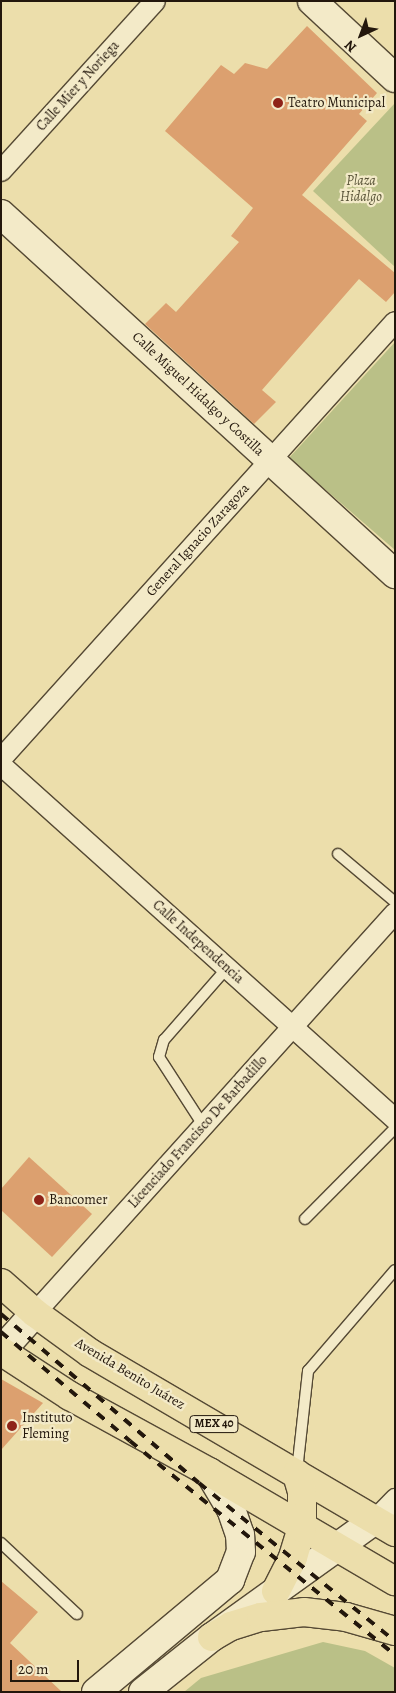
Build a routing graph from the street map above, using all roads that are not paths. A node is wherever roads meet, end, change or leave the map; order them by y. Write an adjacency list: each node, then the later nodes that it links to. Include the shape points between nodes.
1 (155, 1): 4 (street, Calle Mier y Noriega)
2 (312, 1): 3 (street)
3 (395, 78)
4 (1, 171)
5 (1, 214): 7 (street, Calle Miguel Hidalgo y Costilla)
6 (395, 322): 7 (street, General Ignacio Zaragoza)
7 (270, 460): 8 (street, Calle Miguel Hidalgo y Costilla); 9 (street, General Ignacio Zaragoza)
8 (395, 574)
9 (1, 759)
10 (1, 765): 14 (street, Calle Independencia)
11 (338, 854): 12 (lane)
12 (395, 902)
13 (395, 913): 15 (street, Licenciado Francisco De Barbadillo)
14 (227, 968): 15 (street, Calle Independencia); 17 (lane, via 164,1040 160,1058)
15 (292, 1027): 16 (street, Calle Independencia); 17 (street, Licenciado Francisco De Barbadillo)
16 (395, 1119)
17 (203, 1126): 22 (street, Licenciado Francisco De Barbadillo)
18 (395, 1128): 19 (lane)
19 (305, 1220)
20 (395, 1270): 25 (lane, via 308,1371)
21 (1, 1283): 22 (main road, Avenida Benito Juárez / MEX 40)
22 (35, 1313): 23 (street, Licenciado Francisco De Barbadillo); 25 (main road, Avenida Benito Juárez / MEX 40, via 90,1353)
23 (1, 1351): 24 (main road, via 70,1396)
24 (210, 1472): 28 (main road); 36 (street, via 238,1528 241,1552 230,1580)
25 (297, 1474): 27 (main road, Avenida Benito Juárez / MEX 40); 28 (main road, via 303,1508)
26 (395, 1499): 27 (street)
27 (385, 1526): 30 (street)
28 (302, 1528): 30 (main road); 32 (main road, via 293,1557)
29 (1, 1543): 33 (lane)
30 (340, 1548): 31 (main road); 32 (street)
31 (395, 1581)
32 (276, 1592): 35 (street)
33 (77, 1614)
34 (395, 1631): 35 (main road, via 346,1617 304,1612 232,1626)
35 (212, 1638): 37 (street)
36 (96, 1692)
37 (143, 1692)

